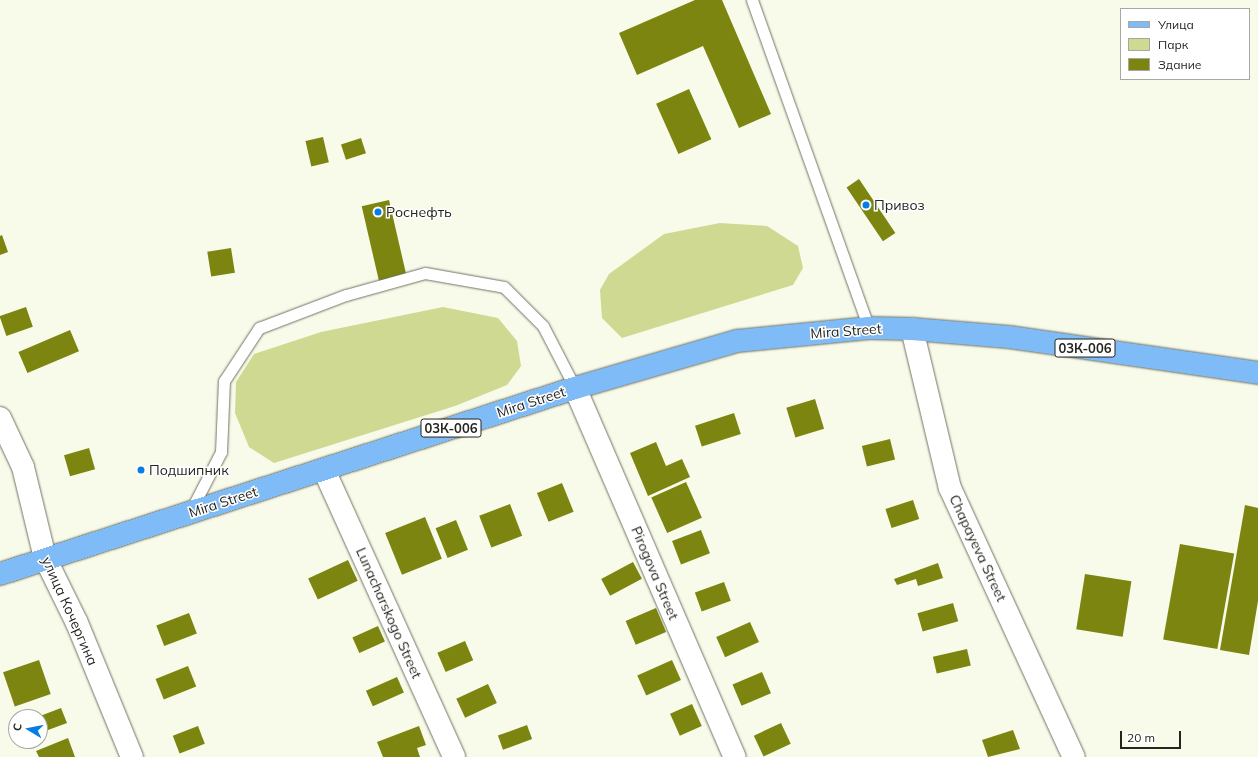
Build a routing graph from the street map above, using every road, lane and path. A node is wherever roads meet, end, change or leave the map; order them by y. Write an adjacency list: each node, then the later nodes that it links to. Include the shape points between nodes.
1 (752, 0): 2 (lane)
2 (869, 328): 3 (main road, Mira Street / 03К-006); 5 (main road, Mira Street / 03К-006, via 737,341)
3 (912, 328): 4 (main road, 03К-006, via 1009,337); 14 (street, Chapayeva Street, via 950,488)
4 (1258, 373)
5 (575, 388): 7 (main road, Mira Street / 03К-006); 8 (lane, via 543,326 504,287 425,273 346,295 260,328 224,381 220,452); 13 (street, Pirogova Street)
6 (0, 418): 9 (street, улица Кочергина, via 23,467)
7 (324, 470): 8 (main road, Mira Street / 03К-006); 12 (street, Lunacharskogo Street)
8 (190, 512): 9 (main road, Mira Street / 03К-006)
9 (45, 558): 10 (main road, Mira Street / 03К-006); 11 (street, улица Кочергина, via 77,623)
10 (0, 574)
11 (132, 757)
12 (454, 757)
13 (735, 757)
14 (1074, 757)

